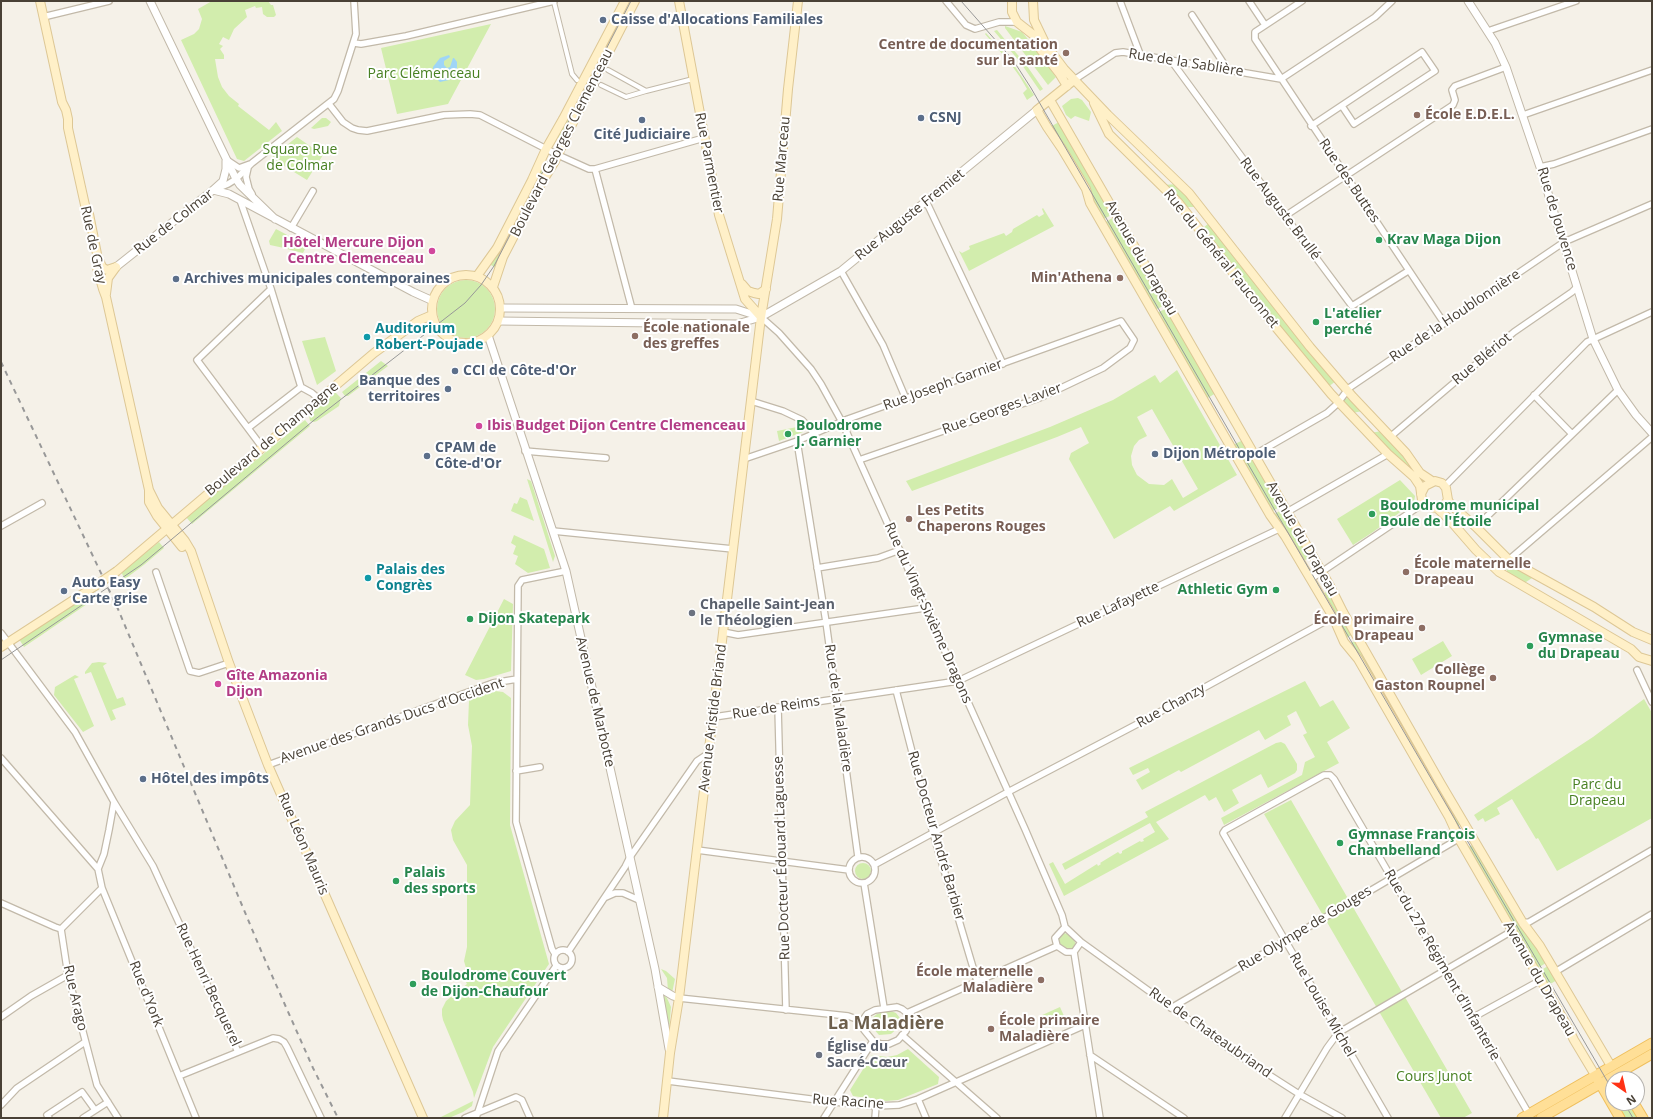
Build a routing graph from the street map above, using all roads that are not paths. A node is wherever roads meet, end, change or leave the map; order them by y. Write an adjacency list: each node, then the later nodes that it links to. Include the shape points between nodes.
1 (40, 1): 20 (main road, Rue de Gray)
2 (109, 1): 20 (street)
3 (150, 1): 52 (street)
4 (354, 1): 26 (street, via 357,30)
5 (625, 1): 50 (main road, Boulevard Georges Clemenceau)
6 (635, 1): 51 (main road, Boulevard Georges Clemenceau, via 574,118)
7 (679, 1): 34 (main road, Rue Parmentier)
8 (798, 1): 79 (main road, Rue Marceau, via 777,218)
9 (946, 1): 22 (street, via 966,25 975,29 999,22)
10 (1012, 1): 22 (main road, via 1012,12)
11 (1032, 1): 21 (main road)
12 (1120, 1): 28 (street)
13 (1249, 1): 23 (street)
14 (1302, 1): 23 (street)
15 (1392, 1): 35 (street, via 1375,17)
16 (1468, 1): 24 (street, Rue de Jouvence)
17 (1576, 1): 24 (street)
18 (554, 2): 26 (street, via 406,36); 36 (street, via 572,74)
19 (1192, 15): 32 (street)
20 (43, 17): 70 (main road, Rue de Gray)
21 (1034, 20): 22 (main road); 27 (main road)
22 (1019, 24): 25 (main road)
23 (1265, 25): 35 (street, Rue des Buttes, via 1255,32 1255,39)
24 (1488, 31): 30 (street, Rue de Jouvence)
25 (1038, 40): 27 (main road); 39 (main road, via 1041,50)
26 (354, 43): 43 (street, Rue de Colmar, via 336,96)
27 (1046, 44): 37 (main road, Rue du Général Fauconnet)
28 (1140, 54): 29 (street, Rue de la Sablière); 37 (street, Rue de la Sablière, via 1115,53)
29 (1170, 59): 32 (street, Rue de la Sablière); 65 (street, Rue Auguste Brullé)
30 (1506, 68): 46 (street, Rue de Jouvence); 56 (street, via 1455,86 1452,90 1455,100 1453,105)
31 (608, 70): 40 (street)
32 (1228, 70): 35 (street, Rue de la Sablière)
33 (1652, 70): 46 (street)
34 (693, 79): 40 (street); 49 (main road, Rue Parmentier)
35 (1281, 79): 47 (street, Rue des Buttes)
36 (577, 80)
37 (1074, 80): 39 (main road, Rue Auguste Fremiet); 41 (main road, Rue du Général Fauconnet)
38 (601, 85): 40 (street, via 626,97)
39 (1067, 86): 42 (main road, Rue Auguste Fremiet)
40 (646, 91)
41 (1092, 97): 95 (main road, Rue du Général Fauconnet, via 1108,116 1189,193 1280,311); 101 (main road, Rue du Général Fauconnet, via 1109,134 1178,202 1269,319)
42 (1050, 100): 45 (main road, Rue Auguste Fremiet); 113 (main road, Avenue du Drapeau)
43 (329, 104): 50 (street, via 343,122 352,128 367,131 444,115 480,115); 53 (street, Rue de Colmar)
44 (1342, 106): 44 (street, via 1422,52 1435,71 1354,124); 47 (street)
45 (1037, 110): 62 (street, Rue Auguste Fremiet); 128 (main road, Avenue du Drapeau, via 1086,189 1090,203)
46 (1523, 115): 54 (street, Rue de Jouvence)
47 (1312, 126): 56 (street, Rue des Buttes)
48 (1652, 129): 54 (street)
49 (704, 138): 55 (street); 75 (main road, Rue Parmentier, via 719,216)
50 (546, 149): 51 (street); 74 (main road, Boulevard Georges Clemenceau, via 497,248)
51 (558, 155): 55 (street, via 584,168); 76 (main road, Boulevard Georges Clemenceau, via 503,257)
52 (226, 160): 53 (street, via 239,168); 57 (street); 58 (street, via 224,178)
53 (252, 163): 57 (street, Rue de Colmar); 60 (street, via 246,177)
54 (1540, 167): 69 (street, Rue de Jouvence)
55 (595, 169): 83 (street)
56 (1345, 176): 65 (street); 73 (street, Rue des Buttes)
57 (236, 179): 58 (street, Rue de Colmar); 60 (street)
58 (214, 190): 61 (street); 71 (street, Rue de Colmar)
59 (313, 191): 68 (street)
60 (255, 198): 67 (street)
61 (240, 200): 64 (street); 66 (street)
62 (926, 201): 72 (street, Rue Auguste Fremiet); 93 (street)
63 (1652, 204): 69 (street, Rue de la Houblonnière)
64 (256, 209): 66 (street, via 248,214); 67 (street)
65 (1285, 216): 73 (street, Rue Auguste Brullé, via 1352,306)
66 (247, 219): 78 (street)
67 (275, 219): 68 (street)
68 (291, 228): 81 (street)
69 (1564, 242): 77 (street, Rue de Jouvence); 89 (street, Rue de la Houblonnière)
70 (97, 254): 71 (main road, via 102,267 107,270); 80 (main road, Rue de Gray, via 97,268)
71 (116, 267): 80 (main road, Rue de Colmar, via 108,278)
72 (842, 271): 86 (street, Rue Auguste Fremiet); 98 (street, via 883,345)
73 (1408, 271): 89 (street, Rue des Buttes)
74 (477, 276): 76 (main road); 81 (main road, via 460,275 450,279 437,290)
75 (740, 279): 79 (main road, via 744,287 752,293 759,294); 86 (main road, Rue Parmentier, via 745,299)
76 (493, 287): 82 (main road)
77 (1577, 287): 91 (street, Rue de Jouvence); 107 (street, Rue Blériot, via 1514,332)
78 (271, 289): 94 (street); 103 (street, via 197,360)
79 (766, 289): 86 (main road, Rue Marceau)
80 (106, 296): 126 (main road, Rue de Gray, via 149,490)
81 (433, 300): 85 (main road)
82 (500, 308): 83 (street); 87 (main road)
83 (632, 309): 86 (street, via 736,309); 88 (street)
84 (1652, 312): 91 (street)
85 (432, 315): 90 (main road, via 440,332 451,340 463,343 476,342); 99 (main road, Boulevard de Champagne, via 418,321 374,354)
86 (761, 317): 88 (street, Rue Auguste Fremiet, via 737,324); 100 (main road, Avenue Aristide Briand); 102 (street, Rue du Vingt-Sixième Dragons, via 811,369)
87 (498, 321): 88 (street, Rue Auguste Fremiet); 90 (main road)
88 (633, 323)
89 (1444, 323): 95 (street, Rue de la Houblonnière)
90 (488, 335): 111 (street, Avenue de Marbotte)
91 (1593, 339): 96 (street, Rue de Jouvence); 97 (street)
92 (1134, 340): 93 (street, Rue Joseph Garnier, via 1121,321); 116 (street, Rue Georges Lavier, via 1130,348 1103,368 1042,397)
93 (1003, 364): 98 (street, Rue Joseph Garnier)
94 (301, 387): 99 (street); 103 (street, Boulevard de Champagne)
95 (1347, 390): 101 (street); 107 (main road, Rue du Général Fauconnet)
96 (1618, 390): 104 (street, Rue de Jouvence); 106 (street)
97 (1534, 395): 106 (street); 118 (street)
98 (906, 399): 102 (street, Rue Joseph Garnier)
99 (320, 400): 110 (main road, Boulevard de Champagne)
100 (751, 401): 105 (street, via 784,411 802,420); 115 (main road, Avenue Aristide Briand)
101 (1338, 402): 112 (main road, Rue du Général Fauconnet); 113 (street, via 1327,413)
102 (842, 422): 105 (street, Rue Joseph Garnier); 116 (street, Rue du Vingt-Sixième Dragons)
103 (248, 428): 110 (street)
104 (1652, 433)
105 (813, 434): 109 (street, Rue Joseph Garnier)
106 (1572, 434): 127 (street)
107 (1390, 437): 117 (main road, Rue du Général Fauconnet, via 1420,472)
108 (1652, 437): 132 (street)
109 (798, 441): 115 (street, Rue Joseph Garnier); 133 (street, Rue de la Maladière)
110 (262, 447): 126 (main road, Boulevard de Champagne)
111 (525, 451): 114 (street); 129 (street, Avenue de Marbotte)
112 (1388, 454): 119 (main road, Rue du Général Fauconnet, via 1414,477 1420,486); 124 (street)
113 (1254, 455): 124 (main road, Avenue du Drapeau)
114 (606, 458)
115 (744, 459): 130 (main road, Avenue Aristide Briand)
116 (859, 460): 131 (street, Rue du Vingt-Sixième Dragons)
117 (1432, 481): 118 (main road, Rue du Général Fauconnet); 119 (main road, via 1425,486)
118 (1445, 486): 120 (main road)
119 (1421, 494): 122 (main road, Rue du Général Fauconnet)
120 (1448, 500): 123 (main road); 127 (main road)
121 (42, 503): 125 (street)
122 (1424, 503): 123 (main road, via 1431,508); 136 (street)
123 (1437, 508): 137 (main road)
124 (1287, 512): 136 (main road, Avenue du Drapeau)
125 (1, 526)
126 (169, 526): 145 (main road, Boulevard de Champagne, bridge, via 118,571); 147 (main road, Rue Léon Mauris, via 188,546)
127 (1476, 527): 132 (main road)
128 (1279, 529): 138 (main road, Avenue du Drapeau); 150 (street, Rue Lafayette)
129 (553, 531): 130 (street); 134 (street, Avenue de Marbotte)
130 (733, 550): 142 (main road, Avenue Aristide Briand)
131 (900, 550): 133 (street, via 878,558); 139 (street, Rue du Vingt-Sixième Dragons)
132 (1509, 560): 137 (street); 144 (main road)
133 (817, 568): 141 (street, Rue de la Maladière)
134 (566, 571): 149 (street, via 522,580 518,586); 169 (street, Avenue de Marbotte)
135 (156, 572): 147 (street, via 190,671 199,673)
136 (1322, 572): 138 (street); 164 (main road, Avenue du Drapeau)
137 (1499, 572): 146 (main road, via 1631,649 1639,657)
138 (1312, 579): 140 (main road, Avenue du Drapeau)
139 (925, 608): 141 (street); 150 (street, Rue du Vingt-Sixième Dragons)
140 (1333, 617): 162 (street, Rue Chanzy); 166 (main road, Avenue du Drapeau, via 1344,642 1358,659 1449,817)
141 (826, 622): 142 (street, via 738,635); 152 (street, Rue de la Maladière)
142 (723, 632): 155 (main road, Avenue Aristide Briand)
143 (1, 633): 145 (street, Rue Henri Becquerel)
144 (1652, 640)
145 (4, 644): 163 (street, Rue Henri Becquerel, via 22,661 75,732)
146 (1652, 661)
147 (229, 663): 158 (main road, Rue Léon Mauris)
148 (1637, 670): 153 (street)
149 (517, 679): 158 (street, Avenue des Grands Ducs d'Occident, via 493,683); 160 (street)
150 (958, 681): 151 (street, Rue de Reims); 162 (street, Rue du Vingt-Sixième Dragons)
151 (896, 690): 152 (street, Rue de Reims); 165 (street, Rue Docteur André Barbier)
152 (837, 698): 154 (street, Rue de Reims); 170 (street, Rue de la Maladière)
153 (1652, 702)
154 (778, 707): 155 (street, Rue de Reims); 171 (street, Rue Docteur Édouard Laguesse)
155 (714, 718): 156 (main road, Avenue Aristide Briand)
156 (709, 753): 167 (main road, Avenue Aristide Briand); 169 (street, via 697,761)
157 (1, 758): 173 (street)
158 (268, 765): 240 (main road, Rue Léon Mauris)
159 (540, 767): 160 (street)
160 (516, 771): 191 (street, via 516,822 552,949)
161 (1330, 775): 175 (street, Rue du 27e Régiment d'Infanterie); 186 (street, Rue Louise Michel, via 1324,775 1225,830 1224,835)
162 (1008, 792): 165 (street, Rue Chanzy); 183 (street, Rue du Vingt-Sixième Dragons)
163 (114, 802): 173 (street); 213 (street, Rue Henri Becquerel, via 152,866)
164 (1470, 832): 166 (street); 182 (main road, Avenue du Drapeau)
165 (933, 833): 172 (street, Rue Chanzy); 197 (street, Rue Docteur André Barbier)
166 (1459, 839): 175 (street, Rue Olympe de Gouges); 185 (main road, Avenue du Drapeau)
167 (697, 850): 171 (street); 199 (main road, Avenue Aristide Briand)
168 (1652, 850): 182 (street)
169 (630, 857): 178 (street); 179 (street, Avenue de Marbotte)
170 (858, 858): 172 (street, via 867,858); 174 (street, via 852,862)
171 (783, 861): 174 (street); 202 (street, Rue Docteur Édouard Laguesse)
172 (874, 865): 176 (street, via 874,875 870,881)
173 (98, 869): 177 (street, Rue d'York)
174 (849, 870): 176 (street, via 854,881)
175 (1391, 878): 186 (street, Rue Olympe de Gouges); 193 (street, Rue du 27e Régiment d'Infanterie)
176 (864, 883): 200 (street)
177 (102, 888): 184 (street); 221 (street, Rue d'York)
178 (605, 897): 179 (street, via 622,893); 189 (street)
179 (640, 900): 198 (street, Avenue de Marbotte)
180 (1, 903): 184 (street)
181 (1652, 914): 194 (street)
182 (1523, 923): 194 (main road, Avenue du Drapeau)
183 (1065, 927): 187 (street, Rue de Chateaubriand); 188 (street, via 1055,938)
184 (61, 929): 195 (street, Rue Arago)
185 (1512, 931): 193 (street); 196 (main road, Avenue du Drapeau)
186 (1285, 941): 201 (street, Rue Olympe de Gouges); 208 (street, Rue Louise Michel)
187 (1081, 942): 190 (street); 201 (street, Rue de Chateaubriand)
188 (1057, 946): 190 (street, via 1066,952); 197 (street)
189 (568, 952): 191 (street, via 560,950); 192 (street, via 572,957 570,965 562,969)
190 (1074, 952): 207 (street)
191 (556, 954): 192 (street)
192 (556, 966): 233 (street, via 498,1051)
193 (1445, 970): 205 (street, Rue du 27e Régiment d'Infanterie); 208 (street)
194 (1555, 972): 217 (main road, Avenue du Drapeau)
195 (68, 975): 204 (street); 211 (street, Rue Arago)
196 (1540, 980): 205 (street); 220 (main road, Avenue du Drapeau)
197 (977, 981): 203 (street)
198 (658, 987): 199 (street); 214 (street, Avenue de Marbotte)
199 (679, 998): 202 (street); 214 (main road, Avenue Aristide Briand)
200 (884, 1008): 203 (street, via 897,1007); 206 (street, via 867,1014)
201 (1171, 1008): 226 (street, Rue de Chateaubriand)
202 (786, 1010): 206 (street, via 848,1016)
203 (906, 1013): 209 (street, via 908,1025)
204 (1, 1017)
205 (1472, 1018): 234 (street, Rue du 27e Régiment d'Infanterie)
206 (862, 1021): 210 (street, via 864,1030)
207 (1085, 1025): 216 (street); 223 (street, Rue Racine)
208 (1338, 1033): 226 (street); 253 (street, Rue Louise Michel)
209 (902, 1036): 210 (street, via 889,1044); 223 (street)
210 (873, 1041): 229 (street)
211 (85, 1042): 228 (street, Rue Arago, via 97,1085); 230 (street, via 17,1088)
212 (1652, 1043): 217 (main road)
213 (238, 1052): 221 (street); 239 (street, Rue Henri Becquerel, via 273,1038 284,1042)
214 (670, 1053): 222 (main road, Avenue Aristide Briand)
215 (1652, 1054): 219 (main road)
216 (1090, 1055): 249 (street); 250 (street)
217 (1612, 1066): 218 (main road, Avenue du Drapeau); 220 (main road)
218 (1615, 1071)
219 (1628, 1071)
220 (1595, 1075): 225 (main road, Avenue du Drapeau); 234 (main road)
221 (179, 1076): 238 (street, Rue d'York)
222 (668, 1081): 229 (street, Rue Racine); 244 (main road, Avenue Aristide Briand)
223 (955, 1082): 227 (street, Rue Racine); 248 (street)
224 (1605, 1082): 225 (main road)
225 (1600, 1084): 254 (main road); 255 (main road, Avenue du Drapeau)
226 (1299, 1094): 251 (street); 252 (street, Rue de Chateaubriand)
227 (918, 1099): 231 (street, Rue Racine, via 899,1105); 247 (street)
228 (108, 1102): 232 (street); 237 (street, Rue Arago)
229 (834, 1102): 231 (street, Rue Racine); 245 (street)
230 (1, 1105)
231 (876, 1106): 246 (street)
232 (95, 1110): 235 (street, via 82,1092 47,1115); 236 (street)
233 (478, 1112): 241 (street); 242 (street); 243 (street, via 516,1097 522,1100)
234 (1525, 1116)
235 (50, 1118)
236 (83, 1118)
237 (118, 1118)
238 (196, 1118)
239 (321, 1118)
240 (423, 1118)
241 (465, 1118)
242 (476, 1118)
243 (530, 1118)
244 (663, 1118)
245 (824, 1118)
246 (875, 1118)
247 (926, 1118)
248 (997, 1118)
249 (1100, 1118)
250 (1184, 1118)
251 (1285, 1118)
252 (1342, 1118)
253 (1388, 1118)
254 (1541, 1118)
255 (1620, 1118)

